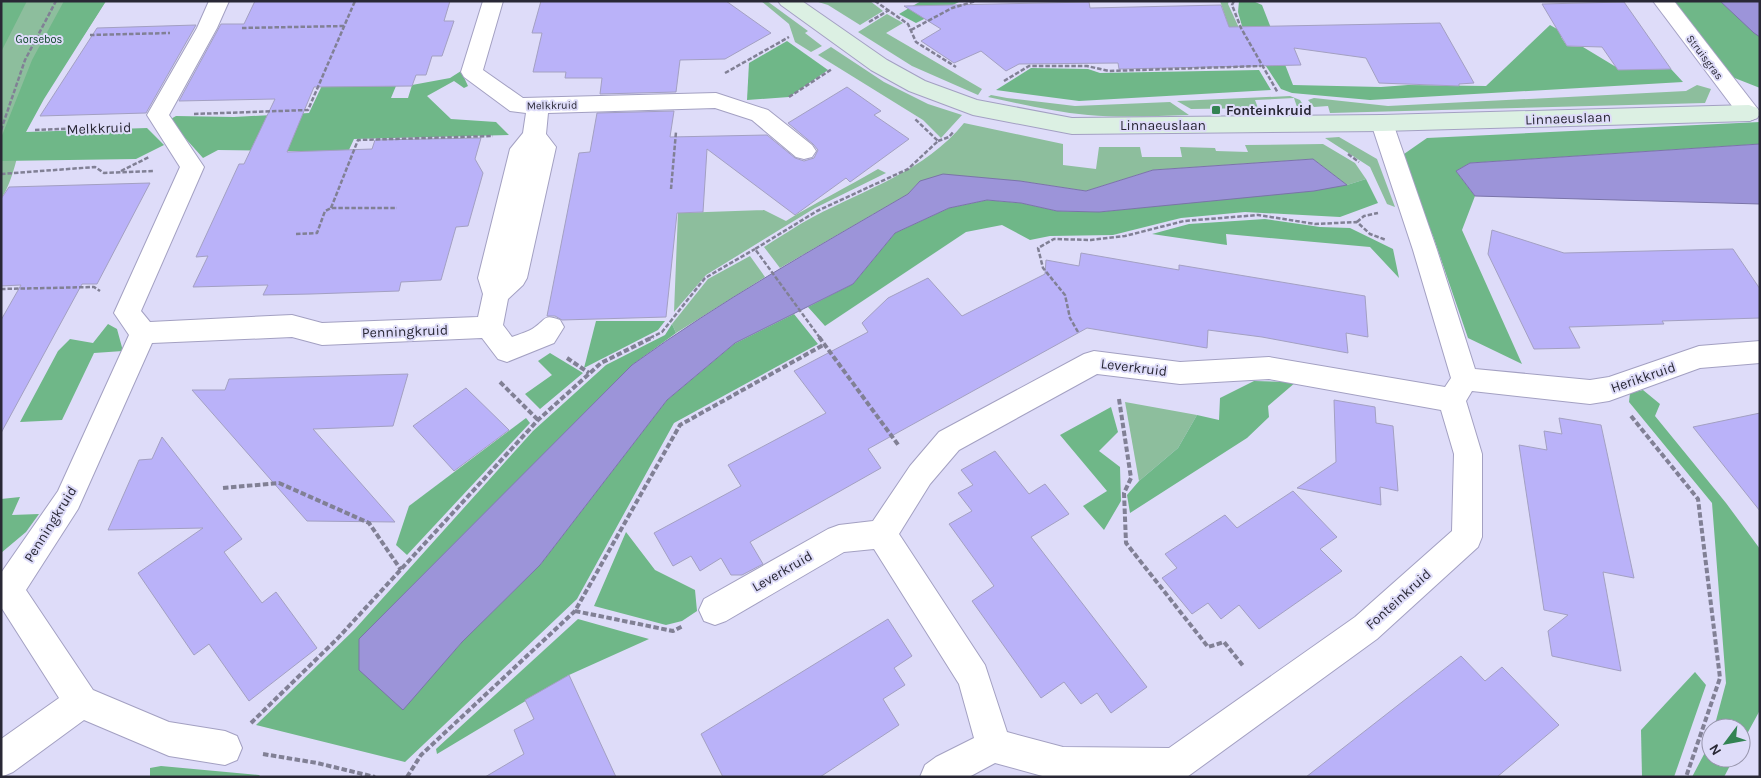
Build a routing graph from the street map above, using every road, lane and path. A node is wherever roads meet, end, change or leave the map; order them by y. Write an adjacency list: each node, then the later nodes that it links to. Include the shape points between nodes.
1 (56, 1): 29 (path, via 25,60)
2 (219, 1): 11 (street)
3 (355, 1): 10 (path)
4 (493, 1): 24 (street, Melkkruid, via 472,72 518,106)
5 (788, 1): 28 (street, Linnaeuslaan, via 879,65 917,86 973,107 1072,126)
6 (876, 1): 12 (path, via 908,24)
7 (976, 1): 12 (path, via 952,8)
8 (1234, 1): 18 (path, via 1232,5 1240,28)
9 (1663, 1): 25 (street, Struisgras)
10 (344, 26): 11 (path); 32 (path, Melkkruid, via 308,110)
11 (206, 30): 14 (path); 32 (street)
12 (911, 30): 19 (path, via 916,42)
13 (788, 31): 15 (path)
14 (90, 35)
15 (791, 37): 16 (path); 22 (path, via 725,72)
16 (792, 41)
17 (826, 64): 27 (path, via 832,69)
18 (1261, 66): 20 (path, via 1109,71 1087,66 1029,66); 21 (path, via 1279,93)
19 (961, 70)
20 (998, 85)
21 (1269, 94)
22 (716, 100): 23 (street, Melkkruid); 27 (street, Melkkruid)
23 (679, 101): 24 (street, Melkkruid); 35 (path)
24 (538, 106): 31 (street)
25 (1749, 113): 28 (street, Linnaeuslaan)
26 (906, 114): 42 (path, via 938,141 908,169 817,211)
27 (760, 115): 33 (street, Melkkruid)
28 (1382, 124): 53 (street, Fonteinkruid, via 1425,250)
29 (1, 130)
30 (35, 130): 32 (path, Melkkruid)
31 (534, 135): 36 (path, via 358,140); 45 (street, via 544,147 514,278 496,294)
32 (173, 139): 34 (path, via 104,173 95,167); 44 (street)
33 (804, 151)
34 (1, 174)
35 (671, 189)
36 (331, 208): 37 (path); 40 (path, via 325,211 317,233)
37 (397, 208)
38 (1385, 212): 39 (path, via 1364,216)
39 (1357, 222): 41 (path, via 1370,234); 51 (path, via 1315,224 1258,215 1184,221 1125,236 1091,240 1054,239 1038,248 1043,268 1065,295 1070,318)
40 (296, 234)
41 (1387, 241)
42 (755, 249): 48 (path); 54 (path, via 705,278 662,332 601,363)
43 (1, 289): 44 (path, via 94,287 101,292)
44 (136, 293): 47 (street, via 127,313)
45 (489, 327): 47 (street, Penningkruid, via 322,334 292,326); 49 (street)
46 (551, 327): 49 (street, via 545,335)
47 (142, 333): 62 (street, Penningkruid, via 68,500 8,590)
48 (825, 344): 55 (path); 60 (path, via 680,425)
49 (507, 351): 54 (path, via 500,384)
50 (1760, 352): 52 (street, Herikkruid, via 1698,357)
51 (1094, 362): 53 (street, Leverkruid, via 1180,373 1270,368); 55 (street, Leverkruid, via 949,441); 61 (path, via 1119,397 1131,478 1124,493 1126,543 1208,647 1224,642)
52 (1609, 389): 53 (street, Herikkruid, via 1590,392); 69 (path, via 1698,498 1720,678)
53 (1458, 390): 61 (street, Fonteinkruid, via 1468,454 1467,537 1366,628)
54 (538, 420): 58 (path)
55 (920, 475): 57 (street, Leverkruid)
56 (223, 488): 58 (path, via 279,483 369,524)
57 (882, 534): 59 (street, Leverkruid, via 839,539); 63 (street, via 973,676)
58 (401, 570): 64 (path, via 338,638)
59 (714, 610): 60 (path, via 673,631)
60 (575, 611): 67 (path, via 421,755)
61 (1269, 697): 63 (street, Fonteinkruid, via 1174,765 1063,764)
62 (81, 702): 64 (street, via 169,739); 65 (street)
63 (994, 746): 68 (street)
64 (225, 748): 66 (path, via 318,763)
65 (1, 760)
66 (374, 777)
67 (407, 777)
68 (937, 777)
69 (1686, 777)

